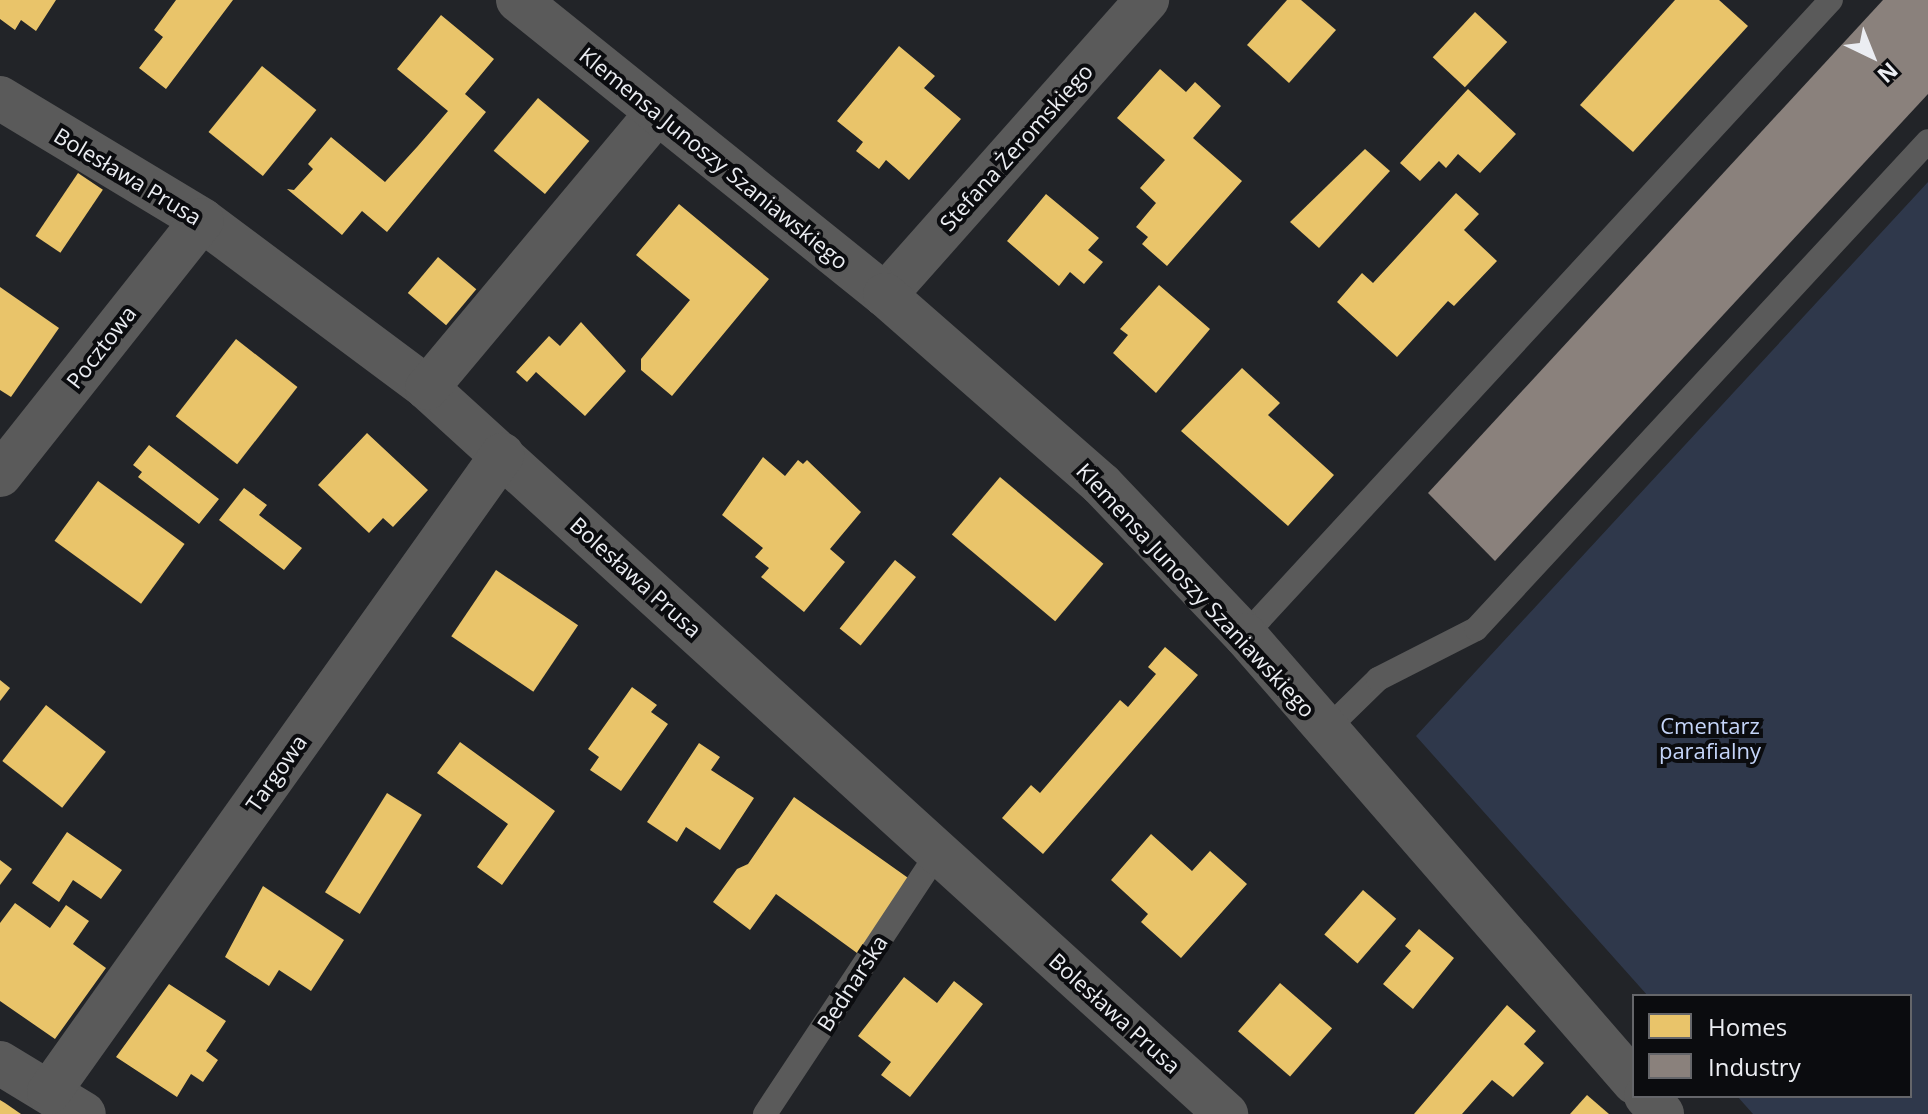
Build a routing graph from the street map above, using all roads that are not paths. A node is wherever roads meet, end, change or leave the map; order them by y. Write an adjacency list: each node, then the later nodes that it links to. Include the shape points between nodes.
1 (518, 0): 5 (street, Klemensa Junoszy Szaniawskiego)
2 (1147, 0): 8 (street, Stefana Żeromskiego)
3 (1831, 0): 12 (lane)
4 (0, 98): 7 (street, Bolesława Prusa)
5 (657, 113): 8 (street, Klemensa Junoszy Szaniawskiego); 9 (street)
6 (1928, 141): 13 (lane, via 1476,629 1378,679)
7 (202, 220): 9 (street, Bolesława Prusa); 11 (street, Pocztowa)
8 (885, 295): 12 (street, Klemensa Junoszy Szaniawskiego, via 1101,484)
9 (427, 388): 10 (street, Bolesława Prusa)
10 (502, 455): 14 (street, Bolesława Prusa); 18 (street, Targowa)
11 (0, 475)
12 (1245, 635): 13 (street, Klemensa Junoszy Szaniawskiego)
13 (1327, 729): 16 (street, Klemensa Junoszy Szaniawskiego)
14 (938, 853): 19 (lane, Bednarska); 20 (street, Bolesława Prusa)
15 (0, 1063): 18 (street)
16 (1632, 1080)
17 (1648, 1098): 21 (street)
18 (66, 1103)
19 (765, 1114)
20 (1226, 1114)
21 (1662, 1114)

